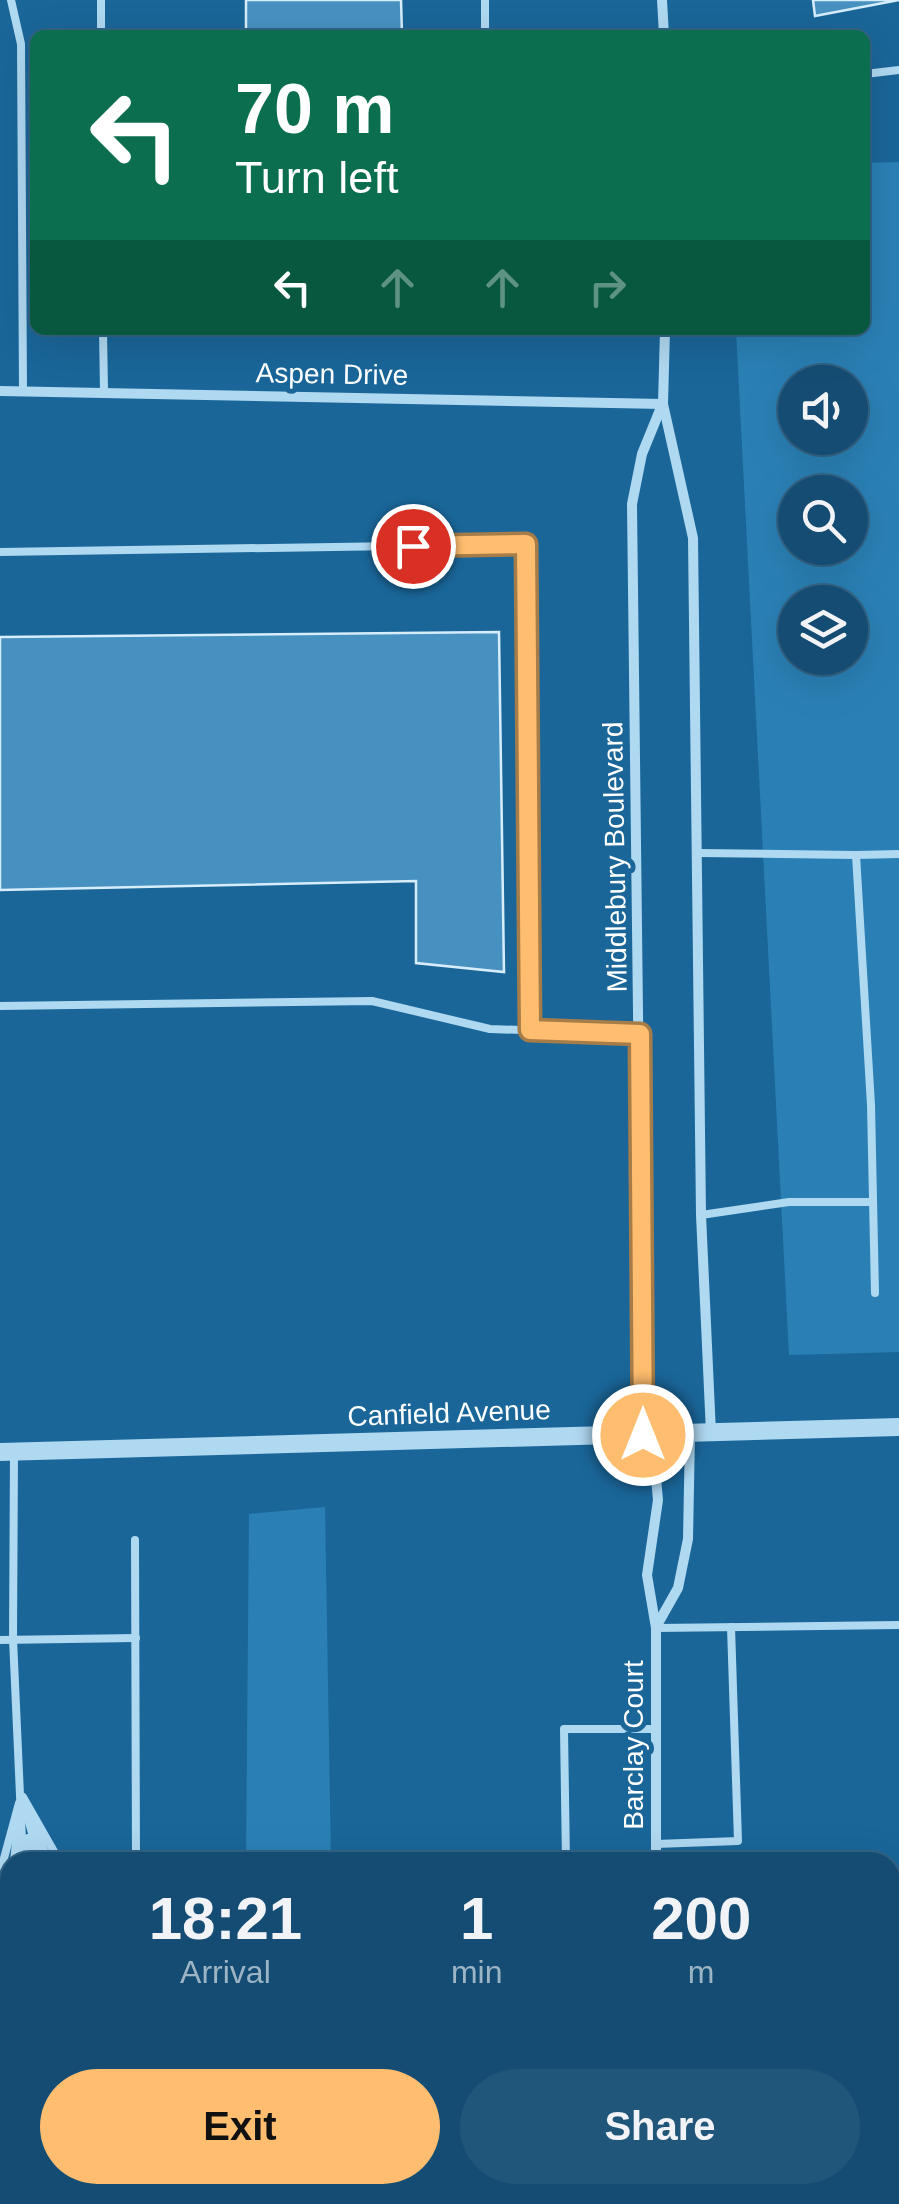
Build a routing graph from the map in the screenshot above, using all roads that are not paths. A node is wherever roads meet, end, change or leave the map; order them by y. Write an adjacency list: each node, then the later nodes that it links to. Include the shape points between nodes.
1 (11, 0): 12 (lane, via 21,44)
2 (101, 0): 5 (lane)
3 (485, 0): 6 (lane)
4 (662, 0): 7 (street)
5 (101, 30)
6 (485, 30)
7 (664, 30)
8 (899, 70): 9 (lane)
9 (870, 73)
10 (104, 335): 13 (lane)
11 (665, 335): 15 (street, Middlebury Boulevard)
12 (23, 391): 13 (street, Aspen Drive); 14 (street, Aspen Drive)
13 (104, 391): 15 (street, Aspen Drive)
14 (0, 392)
15 (663, 404): 17 (street, Middlebury Boulevard, via 693,538); 22 (street, Middlebury Boulevard, via 642,454 632,504)
16 (0, 552): 21 (lane, via 526,544)
17 (698, 853): 19 (lane); 24 (street, Middlebury Boulevard)
18 (899, 854): 19 (lane)
19 (856, 855): 23 (lane)
20 (0, 1006): 21 (lane, via 372,1001 490,1028)
21 (530, 1030): 22 (lane)
22 (640, 1034): 29 (street, Middlebury Boulevard)
23 (871, 1202): 24 (lane, via 789,1202); 25 (lane)
24 (701, 1215): 27 (street, Middlebury Boulevard)
25 (875, 1294)
26 (899, 1427): 27 (street, Canfield Avenue)
27 (711, 1433): 28 (street, Canfield Avenue)
28 (690, 1434): 29 (street, Canfield Avenue); 34 (street, via 688,1539 678,1588)
29 (647, 1435): 30 (street, Canfield Avenue); 34 (street, Barclay Court, via 658,1500 647,1575)
30 (7, 1452): 36 (lane)
31 (135, 1540): 35 (lane)
32 (899, 1625): 33 (lane)
33 (731, 1627): 34 (lane); 40 (lane, via 738,1841)
34 (656, 1628): 38 (street, Barclay Court)
35 (136, 1638): 36 (lane); 47 (lane)
36 (13, 1639): 37 (lane); 39 (lane)
37 (0, 1640)
38 (656, 1729): 40 (street, Barclay Court); 48 (lane, via 564,1730)
39 (21, 1794): 41 (lane); 42 (lane); 43 (lane); 44 (lane); 45 (lane); 46 (lane)
40 (656, 1844): 49 (street, Barclay Court)
41 (6, 1852)
42 (15, 1852)
43 (23, 1852)
44 (34, 1852)
45 (45, 1852)
46 (54, 1852)
47 (136, 1852)
48 (566, 1852)
49 (656, 1852)

